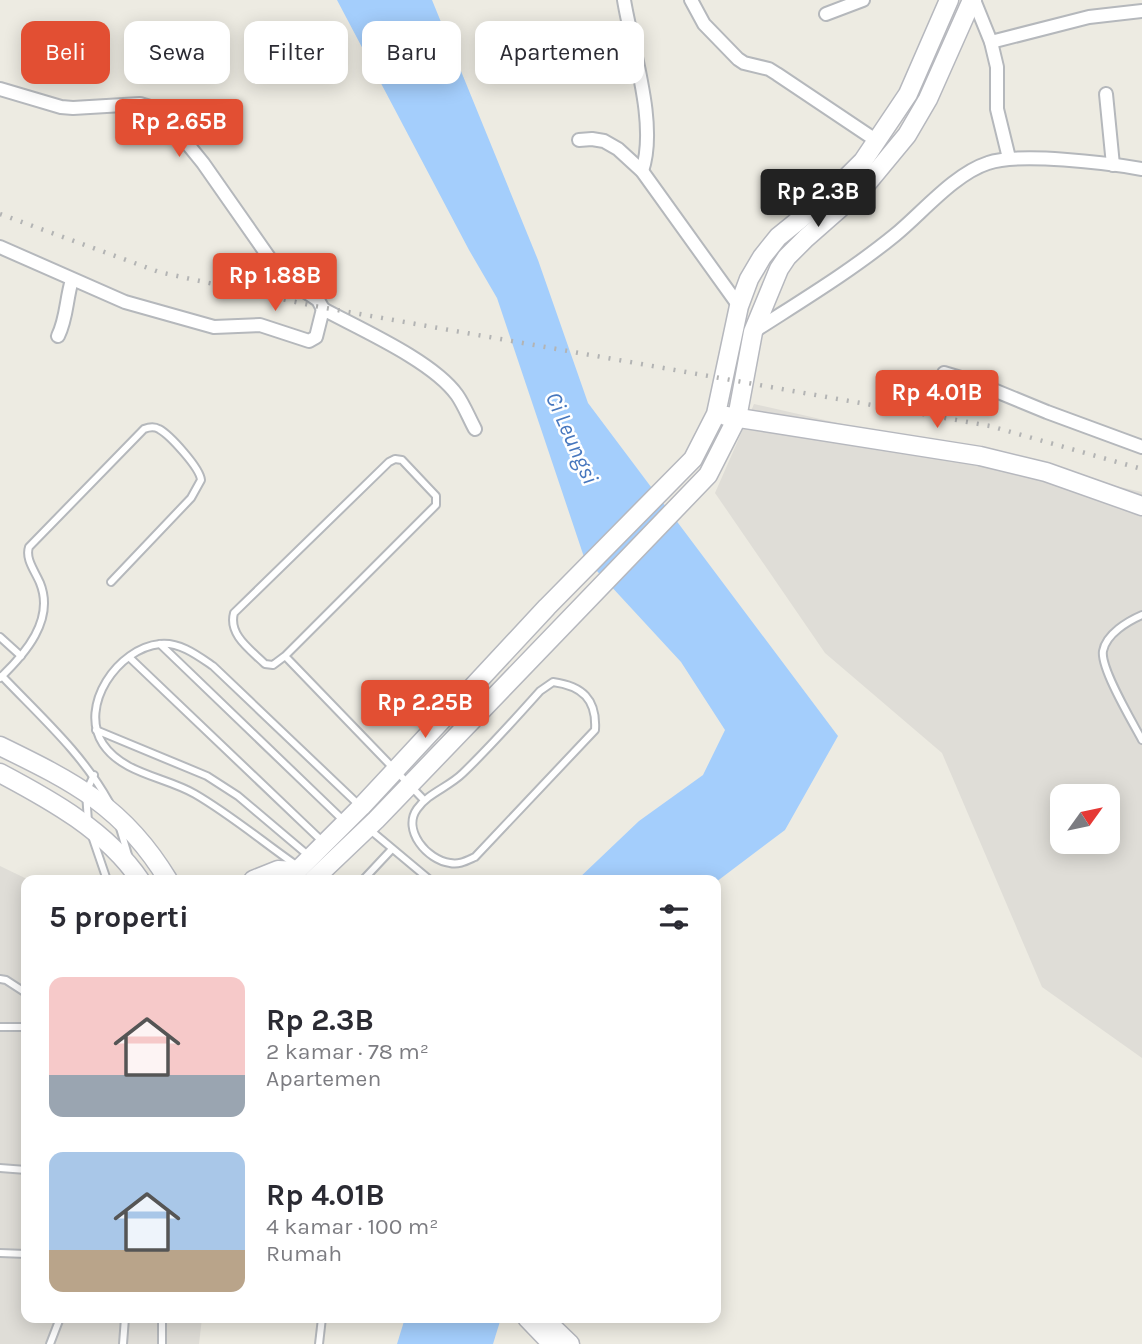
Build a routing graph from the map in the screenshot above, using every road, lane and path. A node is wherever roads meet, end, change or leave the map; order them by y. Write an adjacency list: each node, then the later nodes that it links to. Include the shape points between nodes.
1 (624, 0): 16 (street, via 646,126 647,155)
2 (691, 0): 12 (street, via 704,24 744,63 769,69)
3 (863, 0): 7 (street)
4 (949, 0): 12 (street, via 908,94)
5 (973, 0): 8 (street); 21 (street, via 907,135 864,187 787,257 773,279)
6 (1142, 11): 8 (street, via 1089,17)
7 (826, 14)
8 (991, 42): 13 (street, via 997,67 999,125)
9 (0, 89): 20 (street, via 61,107 140,104 160,110 282,276 318,300)
10 (1106, 94): 14 (street)
11 (579, 140): 16 (street, via 604,141)
12 (877, 141): 19 (street, via 854,171 769,247)
13 (1009, 158): 14 (street); 21 (street, via 978,167 873,251)
14 (1113, 165): 15 (street)
15 (1142, 169)
16 (642, 171): 19 (street)
17 (0, 247): 18 (street)
18 (72, 280): 20 (street, via 125,302 214,327 260,325 309,341 316,337); 22 (street)
19 (739, 306): 24 (street)
20 (323, 309): 26 (street, via 442,379)
21 (753, 332): 25 (street)
22 (58, 336)
23 (944, 373): 27 (street)
24 (716, 414): 25 (street); 40 (street, via 693,459)
25 (737, 418): 28 (street, via 980,456 1046,472); 43 (street, via 708,475)
26 (475, 429)
27 (1142, 447)
28 (1142, 506)
29 (111, 582): 33 (lane, via 191,498 201,480 197,467 164,432 153,427 144,429 29,547 29,560 43,591 43,614 38,632)
30 (1142, 615): 38 (lane, via 1120,628 1103,651 1104,666)
31 (0, 637): 33 (lane)
32 (160, 644): 35 (lane); 46 (lane, via 191,651 213,666); 48 (lane)
33 (20, 656): 36 (lane)
34 (285, 656): 34 (lane, via 273,665 265,664 235,631 234,613 389,462 402,460 436,496 436,505); 40 (lane)
35 (130, 657): 37 (lane, via 96,701); 51 (lane)
36 (1, 677): 42 (lane)
37 (96, 730): 53 (lane, via 119,760 192,793); 53 (lane, via 165,757 238,796)
38 (1142, 740)
39 (0, 746): 44 (street)
40 (395, 770): 43 (lane); 46 (street)
41 (0, 773): 50 (street)
42 (94, 775): 44 (lane); 47 (lane)
43 (409, 785): 45 (lane); 49 (street)
44 (86, 792): 47 (street); 50 (lane)
45 (424, 800): 45 (lane, via 411,825 430,855 460,864 475,857 595,730 593,709 572,685 553,682 463,774)
46 (361, 807): 48 (street); 49 (lane)
47 (116, 813): 56 (lane); 57 (street, via 141,839)
48 (346, 822): 51 (street)
49 (372, 824): 52 (lane); 53 (street)
50 (88, 826): 54 (lane); 55 (street)
51 (325, 844): 53 (street)
52 (392, 849): 59 (lane); 60 (lane)
53 (302, 872): 58 (street, via 278,870)
54 (105, 875)
55 (135, 875)
56 (136, 875)
57 (165, 875)
58 (266, 875)
59 (368, 875)
60 (424, 875)
61 (0, 979): 62 (lane)
62 (21, 990)
63 (0, 1027): 64 (lane)
64 (21, 1027)
65 (0, 1168): 66 (lane)
66 (21, 1170)
67 (0, 1253): 68 (lane)
68 (21, 1254)
69 (58, 1323): 75 (lane)
70 (125, 1323): 76 (lane)
71 (162, 1323): 77 (lane)
72 (322, 1323): 78 (lane)
73 (532, 1323): 79 (street)
74 (548, 1323): 80 (street)
75 (50, 1344)
76 (123, 1344)
77 (162, 1344)
78 (319, 1344)
79 (552, 1344)
80 (570, 1344)

